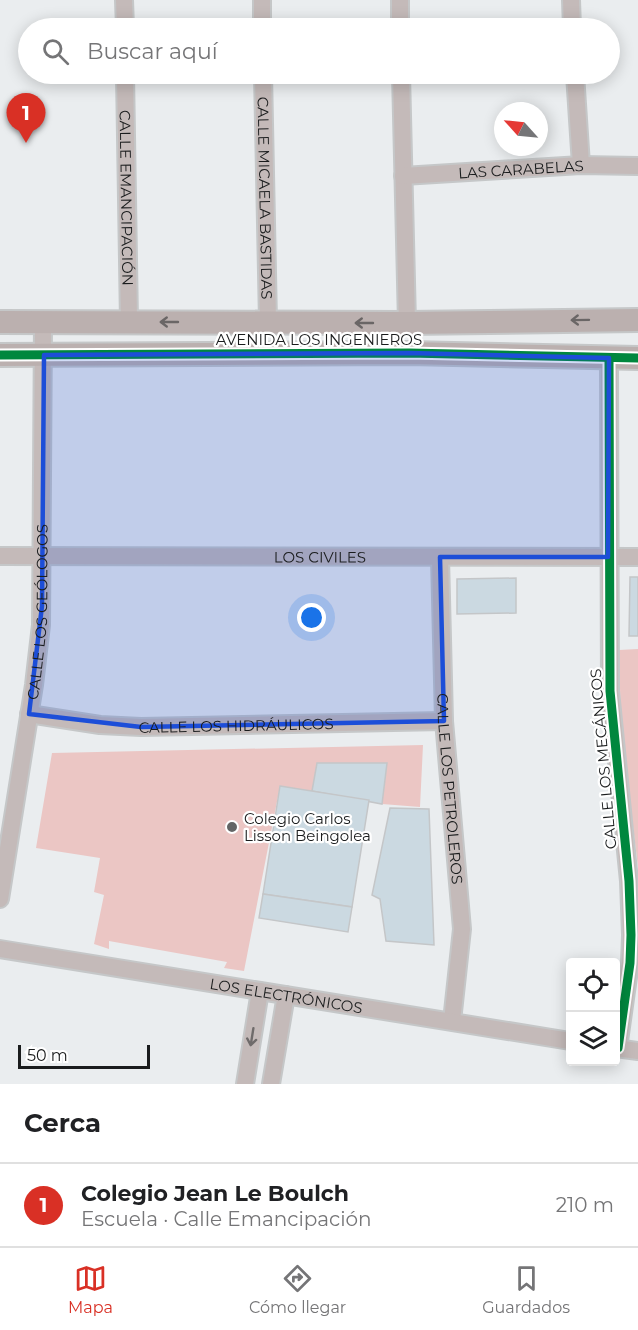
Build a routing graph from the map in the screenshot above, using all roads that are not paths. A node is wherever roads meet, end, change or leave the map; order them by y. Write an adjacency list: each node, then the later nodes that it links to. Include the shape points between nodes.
1 (124, 0): 5 (street)
2 (262, 0): 6 (street)
3 (400, 0): 7 (street)
4 (571, 0): 8 (street)
5 (124, 18)
6 (262, 18)
7 (400, 18)
8 (572, 18)
9 (125, 84): 18 (street, CALLE EMANCIPACIÓN)
10 (263, 84): 19 (street, CALLE MICAELA BASTIDAS)
11 (401, 84): 15 (street)
12 (576, 84): 13 (street)
13 (581, 165): 14 (street, LAS CARABELAS); 15 (street, LAS CARABELAS)
14 (638, 166)
15 (403, 176): 21 (street)
16 (638, 320): 21 (street, AVENIDA LOS INGENIEROS, one-way to 21)
17 (0, 322): 20 (street, AVENIDA LOS INGENIEROS)
18 (129, 322): 19 (street, AVENIDA LOS INGENIEROS, one-way to 18); 20 (street, AVENIDA LOS INGENIEROS)
19 (268, 322): 21 (street, AVENIDA LOS INGENIEROS, one-way to 19)
20 (44, 323): 23 (street, CALLE LOS GEÓLOGOS)
21 (407, 323)
22 (0, 355): 23 (street, AVENIDA LOS INGENIEROS)
23 (44, 355): 24 (street, AVENIDA LOS INGENIEROS, via 409,353); 26 (street, CALLE LOS GEÓLOGOS)
24 (609, 358): 25 (street, AVENIDA LOS INGENIEROS); 29 (street, CALLE LOS MECÁNICOS)
25 (638, 358)
26 (43, 555): 27 (street, LOS CIVILES); 28 (street, LOS CIVILES); 31 (street, CALLE LOS GEÓLOGOS, via 41,625)
27 (0, 556)
28 (440, 557): 29 (street, LOS CIVILES); 32 (street, CALLE LOS PETROLEROS)
29 (608, 557): 30 (street, LOS CIVILES); 38 (street, CALLE LOS MECÁNICOS, via 610,691 631,935)
30 (638, 557)
31 (29, 714): 32 (street, CALLE LOS HIDRÁULICOS, via 141,727); 33 (street, CALLE LOS GEÓLOGOS)
32 (444, 721): 37 (street, CALLE LOS PETROLEROS, via 462,929)
33 (0, 899)
34 (0, 949): 35 (street, LOS ELECTRÓNICOS)
35 (260, 991): 36 (street, LOS ELECTRÓNICOS); 42 (street, one-way to 42)
36 (286, 995): 37 (street, LOS ELECTRÓNICOS); 43 (street)
37 (452, 1021): 39 (street, LOS ELECTRÓNICOS)
38 (620, 1028)
39 (566, 1040)
40 (620, 1048): 41 (street)
41 (638, 1051)
42 (245, 1084)
43 (271, 1084)

